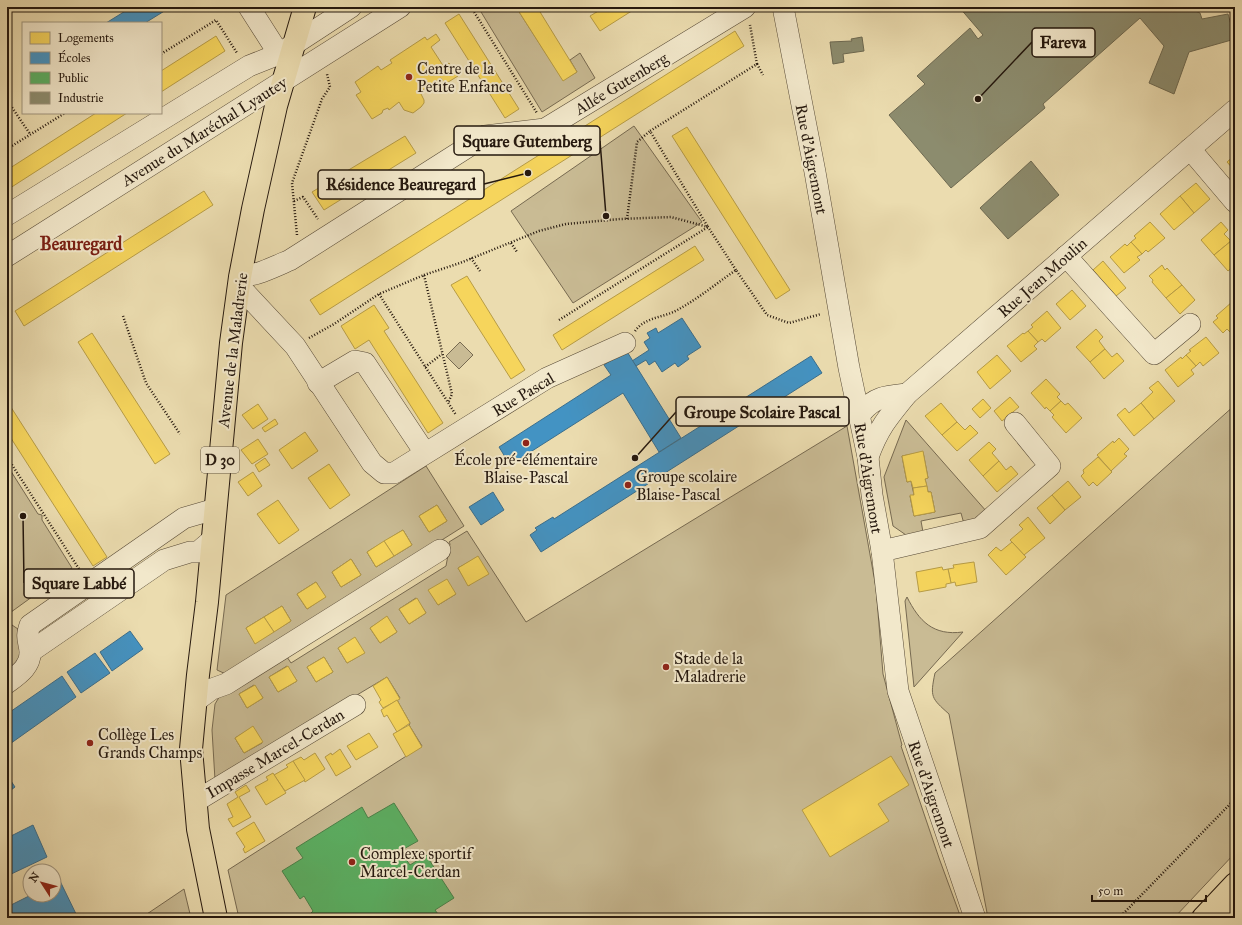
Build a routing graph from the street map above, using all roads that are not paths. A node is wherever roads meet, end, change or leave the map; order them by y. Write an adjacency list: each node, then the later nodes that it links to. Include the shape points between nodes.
1 (249, 7): 7 (street)
2 (305, 7): 7 (main road, Avenue de la Maladrerie / D 30)
3 (351, 7): 7 (street, Avenue du Maréchal Lyautey)
4 (400, 7): 8 (street, Avenue du Maréchal Lyautey)
5 (783, 7): 20 (street, Rue d'Aigremont, via 851,378)
6 (747, 14): 15 (street, Allée Gutenberg, via 545,129 484,136 290,260)
7 (286, 50): 8 (main road, Avenue de la Maladrerie / D 30); 12 (street, Avenue du Maréchal Lyautey, via 249,66)
8 (284, 81): 13 (street, Avenue du Maréchal Lyautey); 15 (main road, Avenue de la Maladrerie / D 30, via 276,106)
9 (1235, 110): 10 (street, Rue Jean Moulin)
10 (1190, 149): 11 (street); 14 (street, Rue Jean Moulin)
11 (1235, 202)
12 (7, 215)
13 (7, 256)
14 (1066, 256): 16 (street, via 1154,354); 19 (street, Rue Jean Moulin)
15 (239, 282): 18 (street, Rue Pascal, via 295,346); 25 (main road, Avenue de la Maladrerie / D 30)
16 (1190, 324)
17 (624, 343): 23 (street, Rue Pascal, via 547,378)
18 (318, 383): 23 (street, Rue Pascal, via 372,463 384,473 394,473); 23 (street, via 356,361 365,363)
19 (907, 394): 20 (street, via 891,396); 21 (street, Rue Jean Moulin)
20 (865, 407): 21 (street); 24 (street, Rue d'Aigremont)
21 (886, 419): 24 (street, Rue Jean Moulin)
22 (1015, 424): 28 (street, via 1050,466 980,528)
23 (425, 453)
24 (868, 457): 28 (street, Rue d'Aigremont)
25 (215, 509): 26 (main road, Avenue de la Maladrerie / D 30); 29 (street, via 184,518 30,625 27,635)
26 (212, 540): 29 (street, via 198,552 164,560); 31 (main road, Avenue de la Maladrerie / D 30)
27 (440, 550): 31 (street, via 226,684 212,689)
28 (882, 551): 37 (street, Rue d'Aigremont, via 898,691)
29 (30, 652): 30 (street, via 29,662)
30 (7, 683)
31 (196, 700): 33 (main road, Avenue de la Maladrerie / D 30, via 191,749)
32 (355, 706): 33 (street, Impasse Marcel-Cerdan)
33 (196, 801): 36 (main road, Avenue de la Maladrerie / D 30, via 198,829)
34 (1235, 884): 38 (main road)
35 (1235, 911): 39 (main road)
36 (216, 918)
37 (974, 918)
38 (1203, 918)
39 (1229, 918)

